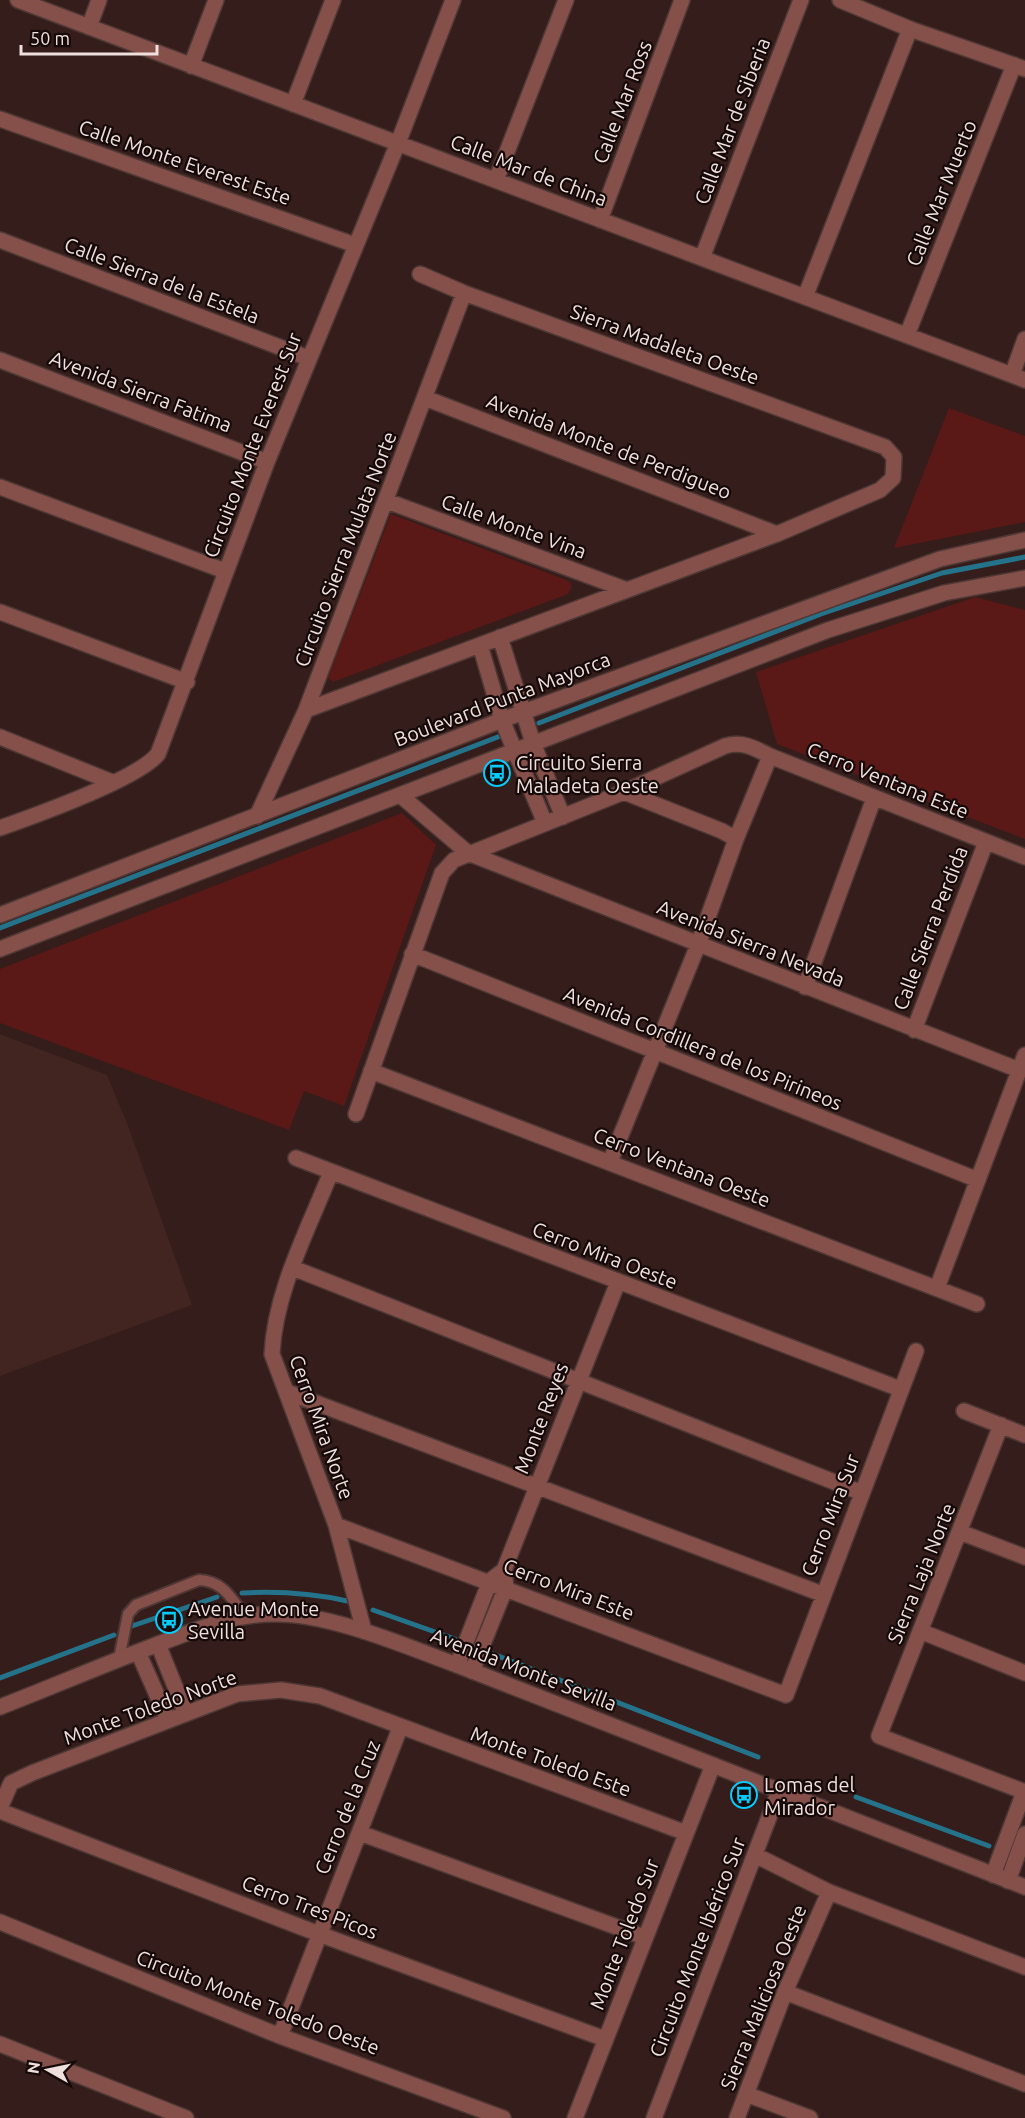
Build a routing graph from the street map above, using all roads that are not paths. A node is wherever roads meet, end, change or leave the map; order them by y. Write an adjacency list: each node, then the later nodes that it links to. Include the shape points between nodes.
1 (18, 0): 10 (street, Calle Mar de China)
2 (99, 0): 10 (street)
3 (216, 0): 12 (street)
4 (333, 0): 14 (street)
5 (453, 0): 16 (street, Circuito Monte Everest Sur)
6 (566, 0): 17 (street)
7 (682, 0): 18 (street, Calle Mar Ross)
8 (801, 0): 21 (street, Calle Mar de Siberia)
9 (840, 0): 11 (street)
10 (89, 27): 12 (street, Calle Mar de China)
11 (910, 29): 13 (street); 24 (street)
12 (191, 66): 14 (street, Calle Mar de China)
13 (1019, 67): 25 (street, Calle Mar Muerto)
14 (293, 104): 16 (street, Calle Mar de China)
15 (0, 119): 20 (street, Calle Monte Everest Este)
16 (398, 143): 17 (street, Calle Mar de China); 20 (street, Circuito Monte Everest Sur)
17 (496, 180): 18 (street, Calle Mar de China)
18 (600, 220): 21 (street, Calle Mar de China)
19 (0, 240): 27 (street, Calle Sierra de la Estela)
20 (355, 244): 27 (street, Circuito Monte Everest Sur)
21 (702, 258): 24 (street, Calle Mar de China)
22 (420, 274): 23 (street, Sierra Madaleta Oeste)
23 (464, 293): 30 (street, Circuito Sierra Mulata Norte); 34 (street, Sierra Madaleta Oeste, via 885,447 894,457 893,478 880,490)
24 (806, 297): 25 (street, Calle Mar de China)
25 (907, 335): 29 (street, Calle Mar de China)
26 (1025, 339): 29 (street)
27 (308, 358): 31 (street, Circuito Monte Everest Sur)
28 (0, 360): 31 (street, Avenida Sierra Fatima)
29 (1018, 377)
30 (425, 398): 33 (street, Circuito Sierra Mulata Norte); 34 (street, Avenida Monte de Perdigueo)
31 (267, 462): 36 (street, Circuito Monte Everest Sur)
32 (0, 487): 36 (street)
33 (387, 501): 38 (street, Calle Monte Vina); 43 (street, Circuito Sierra Mulata Norte)
34 (777, 534): 38 (street)
35 (1025, 540): 44 (street, Boulevard Punta Mayorca, via 940,559)
36 (225, 571): 42 (street, Circuito Monte Everest Sur)
37 (1025, 578): 47 (street, via 944,593 828,630)
38 (627, 590): 40 (street)
39 (0, 612): 42 (street)
40 (500, 637): 41 (street); 44 (street)
41 (480, 645): 43 (street); 45 (street)
42 (187, 682): 50 (street, Circuito Monte Everest Sur, via 158,754 150,764)
43 (306, 710): 54 (street, Circuito Sierra Mulata Norte)
44 (523, 712): 45 (street, Boulevard Punta Mayorca); 47 (street)
45 (502, 720): 48 (street); 54 (street, Boulevard Punta Mayorca)
46 (0, 737): 50 (street)
47 (533, 743): 48 (street); 55 (street)
48 (515, 749): 52 (street); 56 (street)
49 (770, 756): 51 (street, Cerro Ventana Este, via 748,744 735,743); 53 (street, Cerro Ventana Este); 58 (street)
50 (112, 783): 57 (street)
51 (624, 792): 55 (street); 58 (street)
52 (400, 795): 60 (street, Avenida Sierra Nevada); 64 (street)
53 (874, 798): 59 (street, Cerro Ventana Este); 66 (street)
54 (257, 816): 62 (street, Boulevard Punta Mayorca)
55 (563, 817): 56 (street)
56 (545, 823): 60 (street)
57 (0, 828)
58 (736, 839): 63 (street)
59 (986, 842): 61 (street, Cerro Ventana Este); 67 (street, Calle Sierra Perdida)
60 (468, 853): 63 (street, Avenida Sierra Nevada); 65 (street, via 442,873)
61 (1025, 857)
62 (0, 915)
63 (698, 945): 66 (street, Avenida Sierra Nevada); 68 (street)
64 (0, 949)
65 (412, 954): 68 (street, Avenida Cordillera de los Pirineos); 70 (street)
66 (805, 987): 67 (street, Avenida Sierra Nevada)
67 (914, 1030): 69 (street, Avenida Sierra Nevada)
68 (655, 1051): 74 (street); 76 (street, Avenida Cordillera de los Pirineos)
69 (1022, 1063): 71 (street)
70 (371, 1071): 72 (street); 74 (street, Cerro Ventana Oeste)
71 (1019, 1090): 76 (street)
72 (356, 1114)
73 (296, 1158): 75 (street, Cerro Mira Oeste)
74 (610, 1162): 79 (street, Cerro Ventana Oeste)
75 (331, 1172): 77 (street, Cerro Mira Norte); 78 (street, Cerro Mira Oeste)
76 (978, 1180): 79 (street)
77 (292, 1268): 82 (street); 84 (street, Cerro Mira Norte, via 273,1328 272,1354)
78 (618, 1282): 82 (street, Monte Reyes); 83 (street, Cerro Mira Oeste)
79 (937, 1288): 80 (street, Cerro Ventana Oeste)
80 (977, 1304)
81 (916, 1352): 83 (street, Cerro Mira Sur)
82 (579, 1380): 88 (street, Monte Reyes); 89 (street)
83 (900, 1389): 89 (street, Cerro Mira Sur)
84 (287, 1392): 88 (street); 90 (street, Cerro Mira Norte)
85 (964, 1411): 86 (street)
86 (1001, 1425): 87 (street); 91 (street, Sierra Laja Norte)
87 (1025, 1435)
88 (537, 1485): 93 (street, Monte Reyes); 96 (street)
89 (862, 1494): 96 (street, Cerro Mira Sur)
90 (336, 1525): 94 (street, Cerro Mira Este); 98 (street, Cerro Mira Norte)
91 (960, 1532): 92 (street); 99 (street, Sierra Laja Norte)
92 (1025, 1557)
93 (504, 1570): 94 (street); 95 (street, Monte Reyes)
94 (490, 1581): 95 (street, Cerro Mira Este); 103 (street)
95 (506, 1587): 104 (street, Monte Reyes); 106 (street, Cerro Mira Este)
96 (822, 1594): 106 (street, Cerro Mira Sur)
97 (244, 1616): 98 (street, Avenida Monte Sevilla, via 276,1613); 100 (street, Avenida Monte Sevilla); 102 (lane, via 222,1586 199,1580 136,1605 128,1614)
98 (364, 1630): 103 (street, Avenida Monte Sevilla)
99 (920, 1631): 105 (street); 113 (street, Sierra Laja Norte, via 879,1736)
100 (158, 1644): 101 (street, Avenida Monte Sevilla); 108 (street)
101 (138, 1652): 102 (street, Avenida Monte Sevilla); 109 (street)
102 (119, 1659): 107 (street, Avenida Monte Sevilla)
103 (457, 1665): 104 (street, Avenida Monte Sevilla)
104 (472, 1671): 111 (street, Avenida Monte Sevilla)
105 (1025, 1673)
106 (786, 1695)
107 (0, 1707)
108 (186, 1714): 109 (street, Monte Toledo Norte); 110 (street, Monte Toledo Norte, via 237,1694 281,1690 320,1696)
109 (168, 1720): 114 (street, Monte Toledo Norte, via 11,1784)
110 (400, 1728): 115 (street, Cerro de la Cruz); 116 (street, Monte Toledo Este)
111 (713, 1766): 112 (street, Avenida Monte Sevilla); 116 (street, Monte Toledo Sur)
112 (779, 1791): 118 (street, Circuito Monte Ibérico Sur); 119 (street, Avenida Monte Sevilla)
113 (1024, 1792): 119 (street)
114 (0, 1810): 124 (street, Cerro Tres Picos)
115 (360, 1833): 124 (street, Cerro de la Cruz); 125 (street)
116 (686, 1833): 125 (street, Monte Toledo Sur)
117 (1025, 1834): 120 (street)
118 (755, 1855): 122 (street); 136 (street, Circuito Monte Ibérico Sur)
119 (993, 1875): 120 (street, Avenida Monte Sevilla)
120 (1008, 1881): 121 (street, Avenida Monte Sevilla)
121 (1025, 1887)
122 (829, 1892): 126 (street); 127 (street, Sierra Maliciosa Oeste)
123 (0, 1922): 128 (street, Circuito Monte Toledo Oeste)
124 (319, 1934): 128 (street, Cerro de la Cruz); 129 (street, Cerro Tres Picos)
125 (644, 1937): 129 (street, Monte Toledo Sur)
126 (1025, 1967)
127 (785, 1992): 131 (street); 132 (street, Sierra Maliciosa Oeste)
128 (280, 2036): 134 (street, Circuito Monte Toledo Oeste)
129 (606, 2039): 135 (street, Monte Toledo Sur)
130 (0, 2044): 133 (street)
131 (1025, 2084)
132 (746, 2094): 137 (street, Sierra Maliciosa Oeste); 138 (street)
133 (186, 2118)
134 (502, 2118)
135 (575, 2118)
136 (654, 2118)
137 (737, 2118)
138 (810, 2118)

